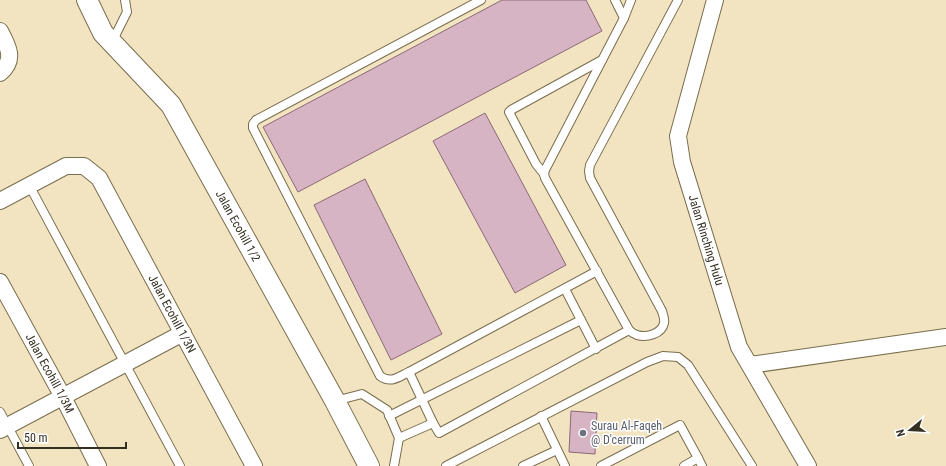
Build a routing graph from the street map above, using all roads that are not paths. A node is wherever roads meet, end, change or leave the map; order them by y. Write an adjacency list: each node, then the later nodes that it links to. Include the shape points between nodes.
1 (87, 0): 10 (street, Jalan Ecohill 1/2, via 104,33)
2 (125, 0): 10 (lane, via 127,12)
3 (481, 0): 26 (lane, via 256,120 253,124 380,376 392,380)
4 (615, 0): 8 (lane)
5 (631, 0): 8 (lane)
6 (678, 0): 20 (lane, via 589,171 590,178 664,317 661,330 654,334 636,335)
7 (715, 0): 25 (street, Jalan Rinching Hulu, via 678,136 682,162 739,347)
8 (624, 18): 11 (lane)
9 (0, 31): 12 (street, via 10,50)
10 (112, 42): 29 (street, Jalan Ecohill 1/2, via 171,105)
11 (602, 60): 13 (lane); 13 (lane, via 509,112 536,164)
12 (4, 68)
13 (544, 174): 16 (lane)
14 (29, 185): 15 (street); 21 (street, Jalan Ecohill 1/3N, via 66,166 84,166 99,178); 24 (lane)
15 (0, 201)
16 (597, 271): 18 (lane); 20 (lane)
17 (0, 282): 27 (street, Jalan Ecohill 1/3M)
18 (565, 289): 19 (lane); 26 (lane)
19 (581, 320): 23 (lane); 28 (lane)
20 (629, 330): 23 (lane)
21 (183, 333): 24 (street); 40 (street, Jalan Ecohill 1/3N)
22 (946, 337): 25 (street)
23 (596, 349): 33 (lane, via 439,433)
24 (126, 363): 27 (street); 39 (lane)
25 (750, 365): 50 (street, Jalan Rinching Hulu)
26 (409, 372): 28 (lane)
27 (63, 397): 32 (street); 38 (street, Jalan Ecohill 1/3M)
28 (422, 400): 30 (lane); 33 (lane)
29 (336, 401): 30 (lane, via 362,394 387,410); 41 (street, Jalan Ecohill 1/2)
30 (389, 416): 34 (lane)
31 (541, 416): 35 (lane); 43 (lane); 49 (lane, via 647,362 662,356 678,357 688,365)
32 (2, 423): 37 (lane)
33 (433, 423): 34 (lane)
34 (399, 438): 42 (lane)
35 (557, 450): 44 (lane); 45 (lane)
36 (698, 458): 46 (lane, via 680,425); 47 (lane); 48 (lane)
37 (29, 466)
38 (98, 466)
39 (180, 466)
40 (254, 466)
41 (370, 466)
42 (394, 466)
43 (446, 466)
44 (523, 466)
45 (565, 466)
46 (601, 466)
47 (684, 466)
48 (702, 466)
49 (752, 466)
50 (808, 466)

